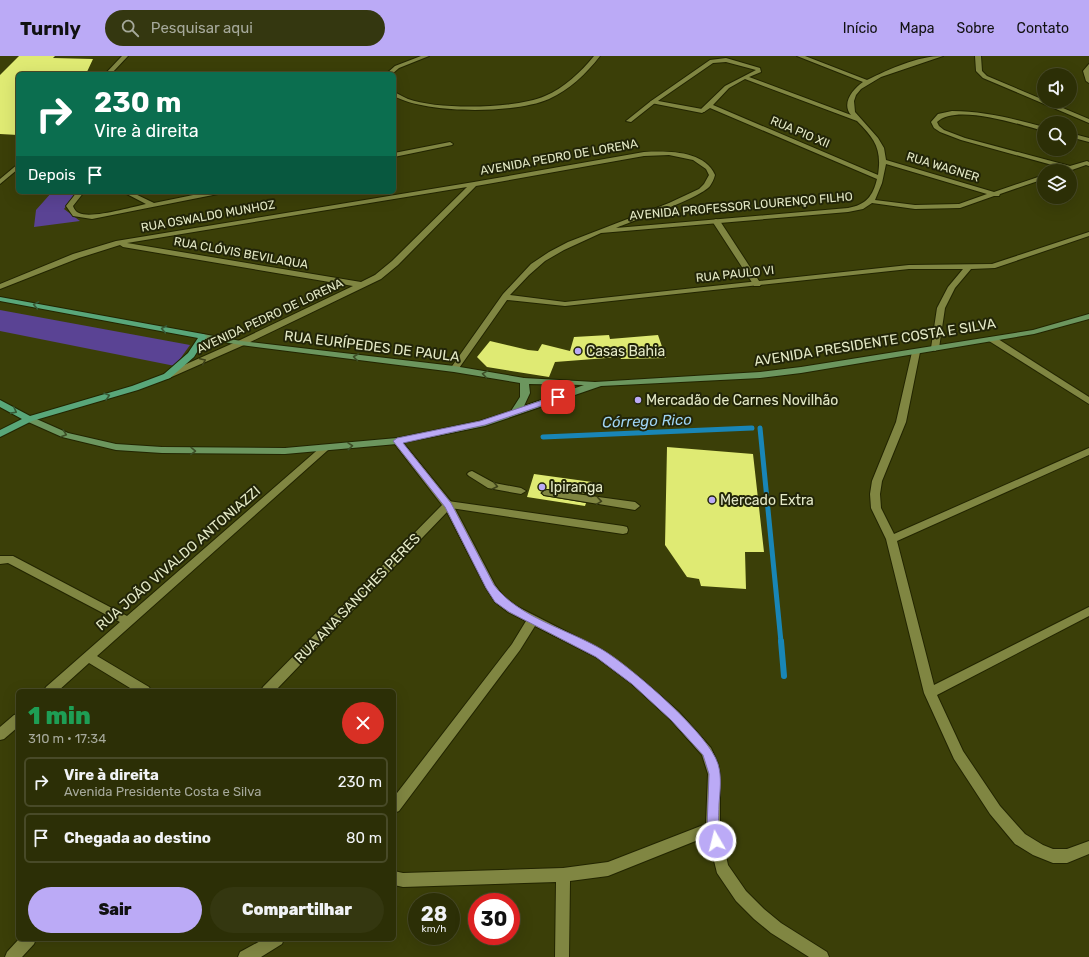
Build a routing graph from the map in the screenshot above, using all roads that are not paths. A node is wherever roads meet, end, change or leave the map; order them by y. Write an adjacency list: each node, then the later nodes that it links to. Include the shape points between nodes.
1 (124, 56): 10 (street)
2 (426, 56): 11 (street, via 397,67)
3 (597, 56): 15 (street, via 582,76 566,87 545,99 523,105 489,107 422,104)
4 (800, 56): 14 (street)
5 (912, 56): 8 (street)
6 (940, 56): 8 (street, AVENIDA PROFESSOR LOURENÇO FILHO)
7 (978, 56): 19 (street, via 979,71 985,77)
8 (924, 60): 14 (street, AVENIDA PROFESSOR LOURENÇO FILHO)
9 (1089, 66): 13 (street, via 1086,71)
10 (110, 72)
11 (391, 72)
12 (746, 78): 16 (street, via 759,71 758,69 726,60 712,61); 17 (street, via 728,86); 18 (street)
13 (1089, 81)
14 (868, 82): 18 (street, AVENIDA PROFESSOR LOURENÇO FILHO, via 860,86 852,99 852,112)
15 (396, 96)
16 (653, 102): 17 (street, via 702,111); 20 (street)
17 (710, 106): 31 (street, RUA PIO XII)
18 (859, 120): 26 (street, AVENIDA PROFESSOR LOURENÇO FILHO, via 877,140 882,150)
19 (1089, 121)
20 (629, 122)
21 (1037, 127): 27 (street, via 971,112 944,114 937,117 934,122 942,131 953,136)
22 (1077, 137): 23 (street)
23 (1089, 140)
24 (450, 144): 25 (street)
25 (396, 154)
26 (883, 161): 31 (street, AVENIDA PROFESSOR LOURENÇO FILHO); 40 (street, RUA WAGNER)
27 (1054, 164)
28 (1088, 164): 29 (street)
29 (1077, 166)
30 (16, 168): 33 (street)
31 (880, 178): 41 (street, AVENIDA PROFESSOR LOURENÇO FILHO)
32 (1037, 180): 40 (street)
33 (0, 182)
34 (474, 184): 38 (street, RUA OSWALDO MUNHOZ); 44 (street, AVENIDA PEDRO DE LORENA, via 644,154 682,155 695,159 709,168 712,175 710,182 700,190); 49 (street, AVENIDA PEDRO DE LORENA, via 395,264)
35 (79, 194): 42 (street, via 69,206 78,216 92,217)
36 (130, 194): 42 (street)
37 (203, 194): 42 (street)
38 (396, 194)
39 (385, 195): 46 (street, RUA OSWALDO MUNHOZ)
40 (997, 195): 41 (street, via 960,206 946,207)
41 (871, 201): 43 (street, AVENIDA PROFESSOR LOURENÇO FILHO, via 864,206 848,210)
42 (153, 205)
43 (716, 221): 44 (street, AVENIDA PROFESSOR LOURENÇO FILHO); 48 (street)
44 (600, 231): 51 (street, AVENIDA PROFESSOR LOURENÇO FILHO, via 544,259 526,272)
45 (1089, 234): 47 (street, RUA PAULO VI, via 992,266)
46 (116, 244): 49 (street, RUA CLÓVIS BEVILAQUA); 50 (street, RUA OSWALDO MUNHOZ, via 76,256)
47 (969, 267): 48 (street, RUA PAULO VI, via 909,267); 57 (street, via 952,287 941,308)
48 (757, 284): 51 (street, RUA PAULO VI, via 565,304)
49 (362, 285): 56 (street, AVENIDA PEDRO DE LORENA)
50 (0, 287)
51 (505, 297): 59 (street, AVENIDA PROFESSOR LOURENÇO FILHO)
52 (0, 299): 54 (main road, RUA EURÍPEDES DE PAULA, one-way to 52)
53 (1089, 316): 55 (street, AVENIDA PRESIDENTE COSTA E SILVA, via 1034,332)
54 (203, 336): 56 (street, RUA EURÍPEDES DE PAULA); 60 (main road, AVENIDA PEDRO DE LORENA, via 191,355)
55 (992, 339): 57 (street, AVENIDA PRESIDENTE COSTA E SILVA); 63 (street)
56 (241, 343): 59 (street, RUA EURÍPEDES DE PAULA, one-way to 56); 60 (street, AVENIDA PEDRO DE LORENA, one-way to 56)
57 (935, 348): 58 (street, AVENIDA PRESIDENTE COSTA E SILVA)
58 (916, 352): 62 (street, AVENIDA PRESIDENTE COSTA E SILVA, via 760,375); 77 (street, via 901,422 877,481 875,494 876,508)
59 (454, 369): 61 (street, RUA EURÍPEDES DE PAULA, one-way to 59)
60 (167, 376): 66 (main road, AVENIDA PEDRO DE LORENA, one-way to 60)
61 (524, 380): 62 (street, RUA EURÍPEDES DE PAULA); 65 (street, via 526,394 522,404)
62 (600, 383): 65 (street, AVENIDA PRESIDENTE COSTA E SILVA)
63 (1089, 401)
64 (0, 403): 66 (main road, one-way to 66)
65 (515, 411): 68 (street, AVENIDA PRESIDENTE COSTA E SILVA, via 482,424)
66 (29, 419): 67 (main road, AVENIDA PEDRO DE LORENA); 69 (street, AVENIDA PRESIDENTE COSTA E SILVA, one-way to 69, via 64,435 116,446 210,452)
67 (0, 434)
68 (397, 441): 69 (street, AVENIDA PRESIDENTE COSTA E SILVA, one-way to 68); 74 (street)
69 (325, 448): 81 (street, RUA JOÃO VIVALDO ANTONIAZZI)
70 (1089, 451): 77 (street)
71 (472, 474): 72 (street, one-way to 72, via 491,486)
72 (521, 491)
73 (546, 493): 75 (street, one-way to 75)
74 (448, 506): 76 (street); 80 (street, via 499,599 512,609); 85 (street, RUA ANA SANCHES PERES)
75 (635, 506)
76 (623, 530)
77 (890, 539): 86 (street)
78 (0, 560): 81 (street, via 9,559)
79 (1089, 611): 86 (street)
80 (534, 619): 89 (street, via 516,647); 90 (street, via 600,654 636,681 675,716 707,752 714,774)
81 (129, 622): 82 (street, RUA JOÃO VIVALDO ANTONIAZZI)
82 (89, 657): 83 (street, RUA JOÃO VIVALDO ANTONIAZZI); 84 (street)
83 (52, 689)
84 (142, 689)
85 (269, 689)
86 (930, 693): 91 (street, via 958,755 995,810 1020,839 1053,856 1067,856)
87 (16, 722): 88 (street)
88 (0, 735)
89 (396, 804)
90 (713, 828): 92 (street, via 608,869); 99 (street, via 722,868 741,896 776,928)
91 (1089, 847)
92 (563, 875): 93 (street); 98 (street)
93 (396, 878)
94 (27, 941): 96 (street)
95 (274, 941): 97 (street)
96 (12, 957)
97 (246, 957)
98 (562, 957)
99 (822, 957)

